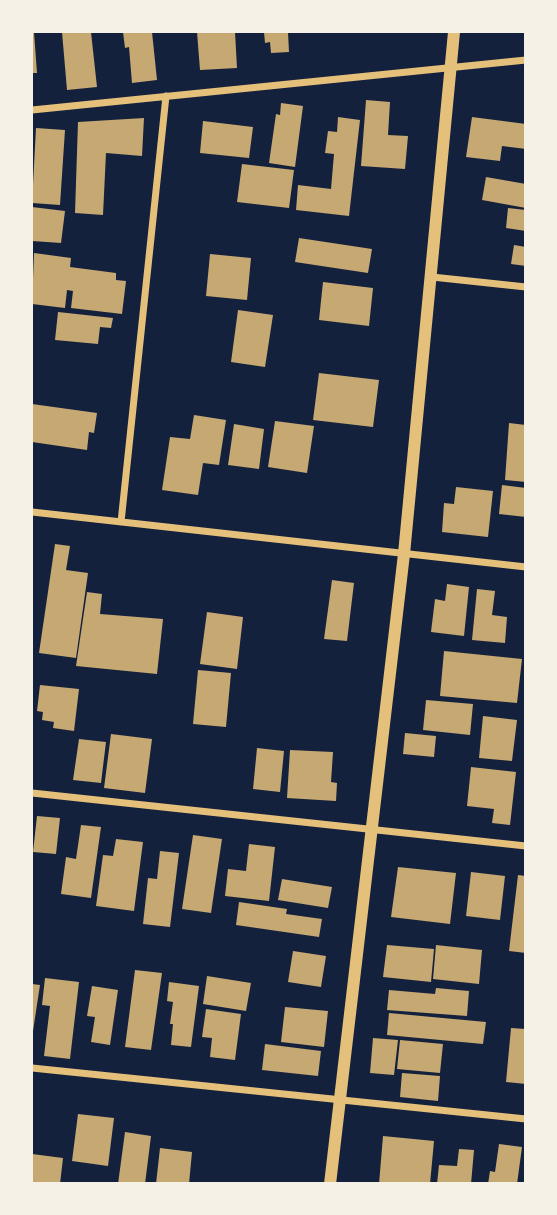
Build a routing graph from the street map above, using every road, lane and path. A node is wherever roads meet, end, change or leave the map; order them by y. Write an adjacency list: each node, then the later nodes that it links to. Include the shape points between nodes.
1 (454, 32): 3 (street)
2 (526, 60): 3 (street)
3 (451, 67): 4 (street); 6 (street)
4 (166, 96): 5 (street); 9 (street)
5 (32, 110)
6 (432, 276): 7 (street); 10 (street)
7 (526, 287)
8 (32, 512): 9 (street)
9 (121, 522): 10 (street)
10 (404, 554): 11 (street); 13 (street)
11 (526, 568)
12 (32, 793): 13 (street)
13 (370, 829): 14 (street); 16 (street)
14 (526, 846)
15 (32, 1068): 16 (street)
16 (340, 1098): 17 (street); 18 (street)
17 (526, 1119)
18 (330, 1184)

